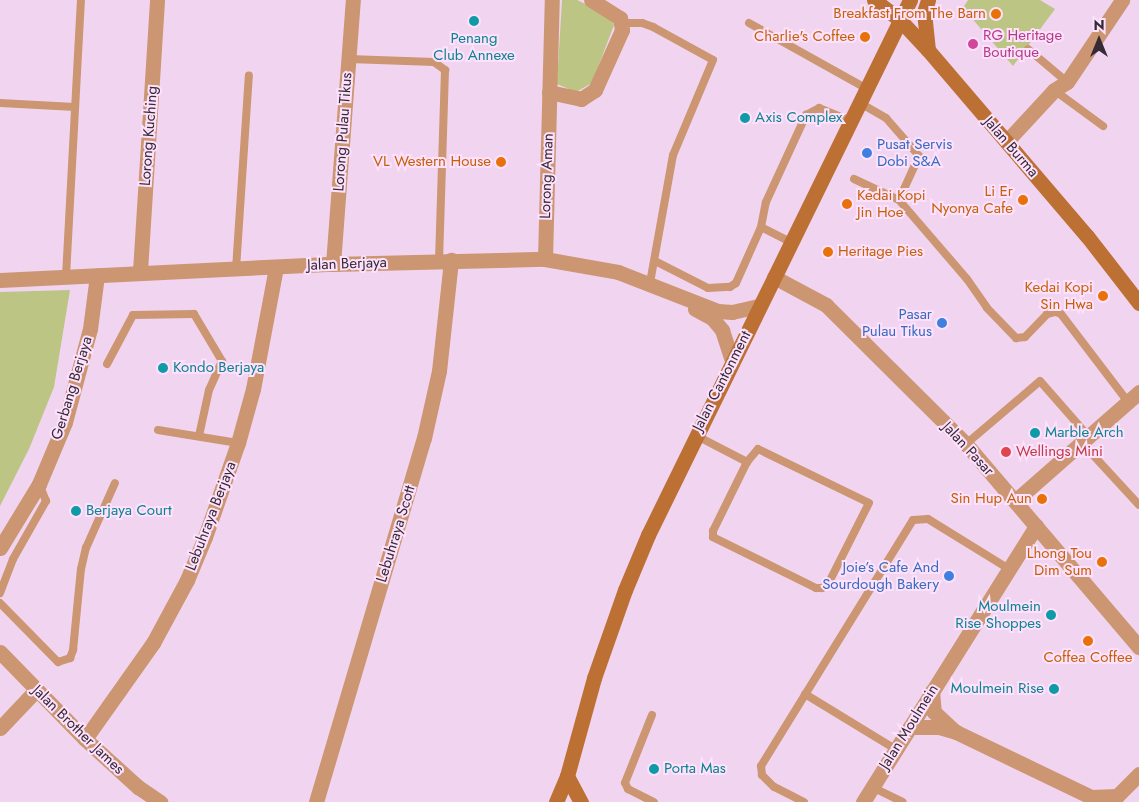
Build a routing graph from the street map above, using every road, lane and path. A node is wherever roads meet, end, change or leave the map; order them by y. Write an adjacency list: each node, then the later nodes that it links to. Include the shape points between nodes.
1 (81, 0): 21 (lane)
2 (157, 0): 35 (street, Lorong Kuching)
3 (353, 0): 15 (street, Lorong Pulau Tikus)
4 (552, 0): 18 (street, Lorong Aman)
5 (591, 0): 11 (street, via 620,18)
6 (874, 0): 10 (main road, Jalan Burma)
7 (910, 0): 10 (main road, Jalan Cantonment)
8 (928, 0): 14 (main road, via 924,12)
9 (1122, 0): 17 (street)
10 (899, 19): 14 (main road, Jalan Burma); 19 (main road, Jalan Cantonment)
11 (621, 23): 18 (street, via 622,30 596,90 581,99); 31 (lane, via 642,23 653,27 713,60 674,155)
12 (749, 23): 19 (lane)
13 (1028, 49): 17 (lane)
14 (928, 50): 24 (main road, Jalan Burma)
15 (349, 59): 29 (lane, via 434,62 445,70); 32 (street, Lorong Pulau Tikus)
16 (249, 75): 34 (lane)
17 (1061, 86): 23 (lane); 24 (street)
18 (549, 92): 30 (street, Lorong Aman)
19 (863, 96): 22 (main road, Jalan Cantonment); 26 (lane, via 919,156)
20 (0, 103): 21 (lane)
21 (75, 107): 37 (lane)
22 (851, 121): 27 (lane, via 824,109 809,111 766,202); 28 (main road, Jalan Cantonment)
23 (1103, 126)
24 (1006, 141): 41 (main road, Jalan Burma)
25 (854, 179): 26 (lane)
26 (899, 200): 46 (lane, via 987,308 1016,338 1025,337 1047,314 1061,314)
27 (761, 226): 28 (lane); 31 (lane, via 736,282 730,288 708,288)
28 (791, 242): 38 (main road, Jalan Cantonment)
29 (445, 260): 30 (street, Jalan Berjaya); 32 (street, Jalan Berjaya); 79 (street, Lebuhraya Scott, via 440,371 424,438)
30 (545, 260): 40 (street, Jalan Berjaya, via 585,264)
31 (655, 261): 40 (lane)
32 (333, 264): 33 (street, Jalan Berjaya)
33 (276, 267): 34 (street, Jalan Berjaya); 51 (street, Lebuhraya Berjaya, via 268,319)
34 (236, 268): 35 (street, Jalan Berjaya)
35 (140, 271): 36 (street, Jalan Berjaya)
36 (97, 275): 37 (street, Jalan Berjaya); 55 (street, Gerbang Berjaya, via 90,329 65,422)
37 (66, 276): 39 (street, Jalan Berjaya)
38 (774, 277): 43 (main road, Jalan Cantonment); 52 (street, Jalan Pasar, via 826,305)
39 (0, 280)
40 (650, 283): 42 (street, Jalan Berjaya)
41 (1137, 298)
42 (687, 300): 43 (street, Jalan Berjaya, via 732,312); 44 (street, Jalan Berjaya, via 693,308 712,318 722,330)
43 (759, 306): 44 (main road, Jalan Cantonment)
44 (732, 360): 48 (main road, Jalan Cantonment)
45 (107, 364): 49 (lane, via 133,316 194,314 222,361 209,390)
46 (1133, 397): 50 (street)
47 (158, 430): 49 (lane)
48 (694, 435): 53 (lane); 75 (main road, Jalan Cantonment, via 625,590 589,694)
49 (199, 436): 51 (lane)
50 (1085, 440): 52 (lane, via 1040,381); 56 (street); 57 (lane)
51 (238, 444): 72 (street, Lebuhraya Berjaya, via 205,537 170,613)
52 (966, 444): 56 (street, Jalan Pasar)
53 (747, 462): 53 (lane, via 753,452 764,450 869,503 828,584 822,588 816,588 714,537 713,531)
54 (115, 483): 62 (lane, via 86,548 70,658 58,662)
55 (40, 484): 59 (street, Gerbang Berjaya); 61 (lane, via 46,502 13,559)
56 (1015, 502): 58 (street, Jalan Pasar)
57 (1139, 505)
58 (1036, 526): 60 (street, Jalan Moulmein); 63 (street, Jalan Pasar)
59 (0, 548)
60 (1009, 568): 66 (street, Jalan Moulmein); 67 (lane, via 928,519 913,520)
61 (0, 593)
62 (0, 603)
63 (1139, 647)
64 (0, 652): 65 (street, Jalan Brother James)
65 (36, 690): 70 (street); 72 (street, Jalan Brother James)
66 (932, 691): 69 (street, Jalan Moulmein); 71 (street, via 934,712)
67 (805, 694): 73 (lane); 83 (lane, via 761,766 762,775 774,787)
68 (652, 715): 82 (lane, via 625,783 628,789)
69 (910, 726): 71 (street, via 939,727); 73 (street, Jalan Moulmein)
70 (0, 728)
71 (956, 732): 77 (street, via 1091,797)
72 (85, 739): 78 (street, Jalan Brother James, via 138,788)
73 (895, 749): 76 (street, Jalan Moulmein)
74 (1139, 774): 77 (street)
75 (567, 776): 80 (main road, Jalan Cantonment); 81 (main road)
76 (872, 787): 84 (street, Jalan Moulmein); 85 (lane)
77 (1110, 800)
78 (160, 802)
79 (316, 802)
80 (556, 802)
81 (581, 802)
82 (654, 802)
83 (804, 802)
84 (863, 802)
85 (903, 802)

